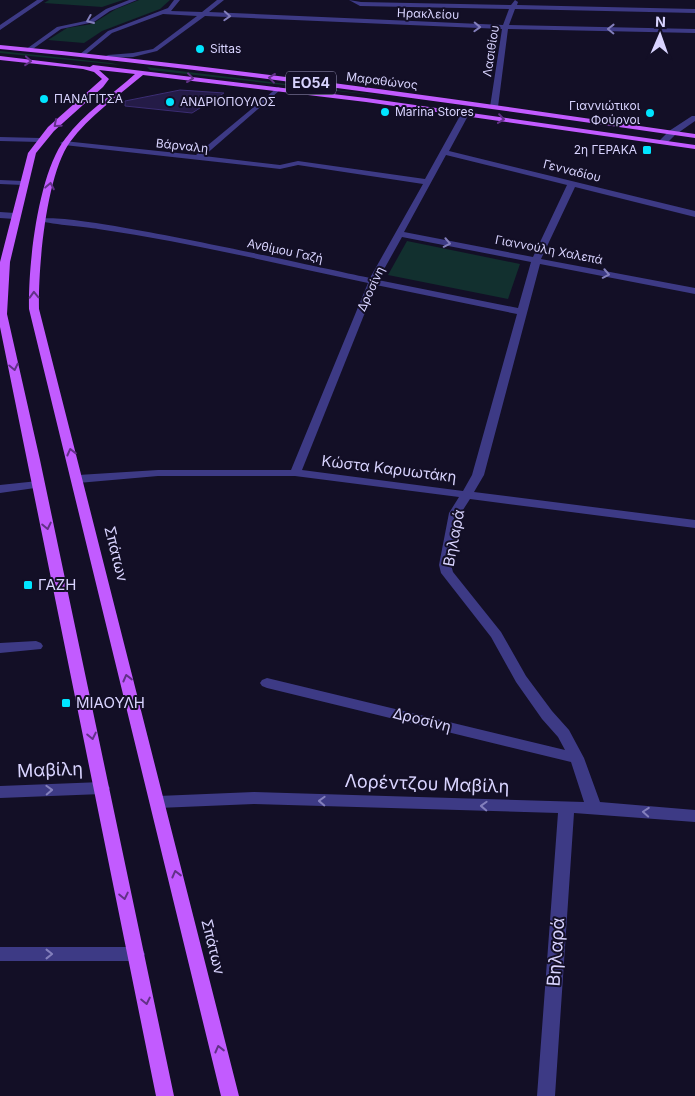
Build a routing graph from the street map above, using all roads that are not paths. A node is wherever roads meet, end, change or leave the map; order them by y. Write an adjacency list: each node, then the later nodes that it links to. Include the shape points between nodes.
1 (41, 0): 12 (street)
2 (134, 0): 15 (street, one-way to 15, via 108,10 92,21 59,28)
3 (177, 0): 9 (street, via 170,9)
4 (221, 0): 10 (street)
5 (352, 0): 7 (street, via 360,4)
6 (516, 0): 7 (street, Λασιθίου)
7 (512, 8): 8 (street); 11 (street, Λασιθίου)
8 (695, 11)
9 (161, 12): 10 (street, Ηρακλείου); 16 (street, via 110,32)
10 (202, 15): 11 (street, Ηρακλείου, one-way to 11); 17 (street, via 155,50)
11 (505, 27): 13 (street, Ηρακλείου, one-way to 11); 23 (street, Λασιθίου)
12 (0, 28)
13 (695, 31)
14 (0, 47): 15 (main road, Μαραθώνος / ΕΟ54)
15 (28, 50): 16 (main road, Μαραθώνος / ΕΟ54)
16 (82, 55): 17 (main road, Μαραθώνος / ΕΟ54)
17 (108, 57): 19 (main road, Μαραθώνος / ΕΟ54)
18 (0, 58): 20 (main road, Μαραθώνος / ΕΟ54, one-way to 20)
19 (127, 59): 21 (main road, via 140,66); 23 (main road, Μαραθώνος / ΕΟ54, one-way to 19)
20 (55, 63): 21 (main road, Μαραθώνος / ΕΟ54); 29 (main road, one-way to 29, via 100,72 106,79)
21 (142, 72): 22 (main road, Μαραθώνος / ΕΟ54, one-way to 22); 31 (main road, Σπάτων)
22 (278, 89): 24 (main road, Μαραθώνος / ΕΟ54); 35 (street)
23 (494, 107): 26 (main road, Μαραθώνος / ΕΟ54)
24 (464, 114): 30 (main road, Μαραθώνος / ΕΟ54, one-way to 30); 33 (street, Δροσίνη)
25 (695, 118): 26 (street)
26 (672, 133): 27 (main road, Μαραθώνος / ΕΟ54); 30 (street)
27 (695, 136)
28 (0, 139): 29 (street)
29 (40, 140): 39 (main road, via 32,153)
30 (663, 142): 32 (main road, Μαραθώνος / ΕΟ54)
31 (64, 143): 35 (street, Βάρναλη); 44 (main road, Σπάτων, one-way to 31, via 54,165)
32 (695, 147)
33 (443, 152): 38 (street, Δροσίνη); 40 (street, Γενναδίου)
34 (303, 154): 36 (street)
35 (196, 159): 36 (street, Βάρναλη, via 280,167)
36 (298, 163): 38 (street, Βάρναλη)
37 (0, 182): 39 (street)
38 (428, 182): 45 (street, Δροσίνη)
39 (23, 183): 43 (main road)
40 (572, 184): 41 (street, Γενναδίου); 46 (street, Βηλαρά)
41 (695, 214)
42 (0, 215): 43 (street)
43 (15, 216): 52 (main road, one-way to 52, via 2,277 2,314)
44 (43, 220): 47 (street, Ανθίμου Γαζή, via 124,230); 51 (main road, Σπάτων, one-way to 44, via 34,309 34,275)
45 (399, 234): 46 (street, Γιαννούλη Χαλεπά, one-way to 46); 47 (street, Δροσίνη)
46 (536, 260): 48 (street, Γιαννούλη Χαλεπά, one-way to 48); 49 (street, Βηλαρά)
47 (373, 282): 49 (street, Ανθίμου Γαζή); 50 (street, Δροσίνη)
48 (695, 290)
49 (522, 312): 54 (street, Βηλαρά, via 478,476)
50 (295, 473): 51 (street, Κώστα Καρυωτάκη, via 166,473); 54 (street, Κώστα Καρυωτάκη)
51 (78, 479): 62 (main road, Σπάτων, one-way to 51)
52 (38, 485): 53 (street); 60 (main road, one-way to 60)
53 (0, 488)
54 (467, 496): 55 (street, Κώστα Καρυωτάκη); 59 (street, Βηλαρά, via 458,506 445,565 447,573 496,635 521,679 564,734)
55 (695, 524)
56 (36, 646): 57 (street)
57 (0, 648)
58 (267, 683): 59 (street, Δροσίνη)
59 (577, 758): 64 (street, Βηλαρά)
60 (102, 788): 61 (street, Μαβίλη, one-way to 60); 67 (main road, one-way to 67)
61 (0, 792)
62 (158, 802): 63 (street, Λορέντζου Μαβίλη, one-way to 62, via 254,798); 69 (main road, Σπάτων, one-way to 62)
63 (566, 808): 64 (street, Λορέντζου Μαβίλη); 70 (street, Βηλαρά)
64 (594, 808): 65 (street, Λορέντζου Μαβίλη, one-way to 64)
65 (695, 816)
66 (0, 954): 67 (street, one-way to 67)
67 (136, 954): 68 (main road, one-way to 68)
68 (165, 1096)
69 (230, 1096)
70 (546, 1096)

